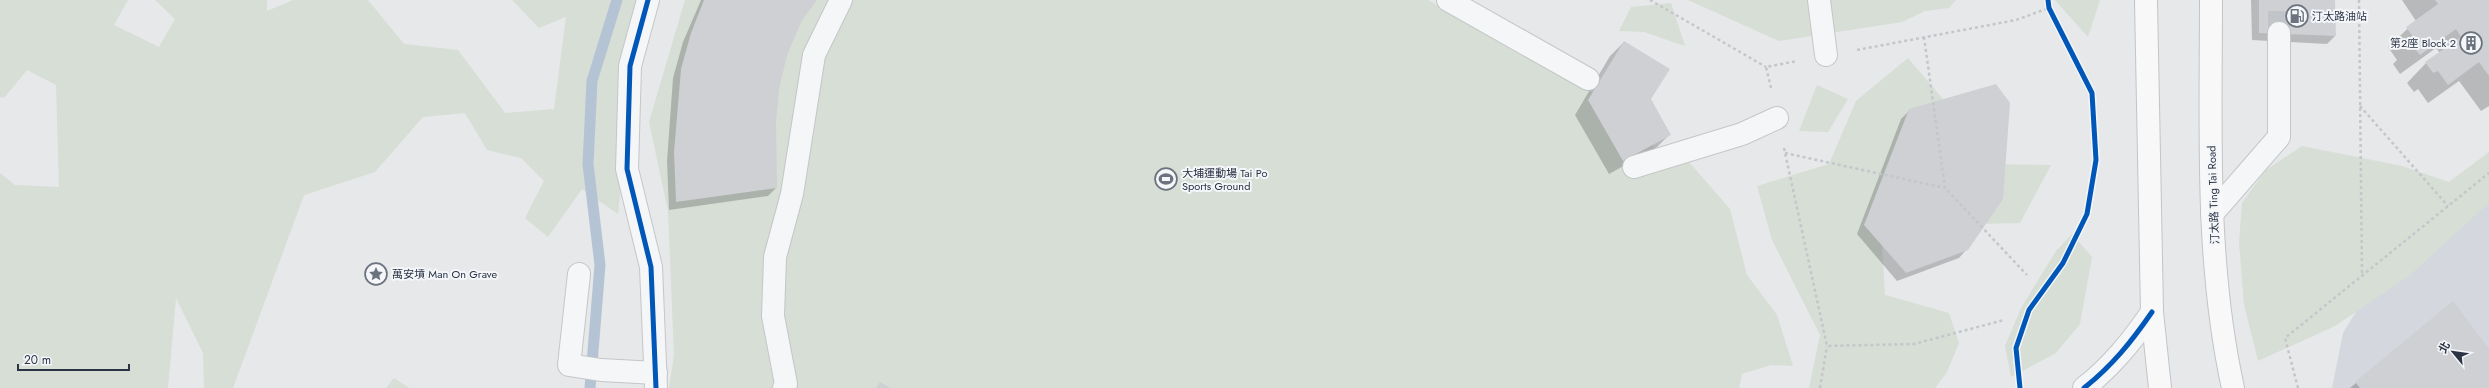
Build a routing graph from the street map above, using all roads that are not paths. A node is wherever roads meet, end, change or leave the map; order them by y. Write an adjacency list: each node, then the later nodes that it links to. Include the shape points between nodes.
1 (648, 0): 15 (street, via 630,66 627,169 651,267)
2 (842, 0): 16 (street, via 814,55 792,194 775,257 774,316 786,384)
3 (1448, 0): 9 (street)
4 (1819, 0): 8 (street)
5 (2146, 0): 14 (main road)
6 (2211, 0): 12 (main road, 汀太路 Ting Tai Road)
7 (2279, 33): 12 (street, via 2279,137)
8 (1826, 56)
9 (1588, 79)
10 (1777, 118): 11 (street, via 1742,134)
11 (1634, 167)
12 (2212, 214): 19 (main road, 汀太路 Ting Tai Road, via 2219,301)
13 (579, 274): 15 (street, via 569,365)
14 (2152, 312): 17 (street, via 2129,345 2104,372); 18 (main road)
15 (656, 381)
16 (784, 388)
17 (2084, 388)
18 (2160, 388)
19 (2233, 388)

